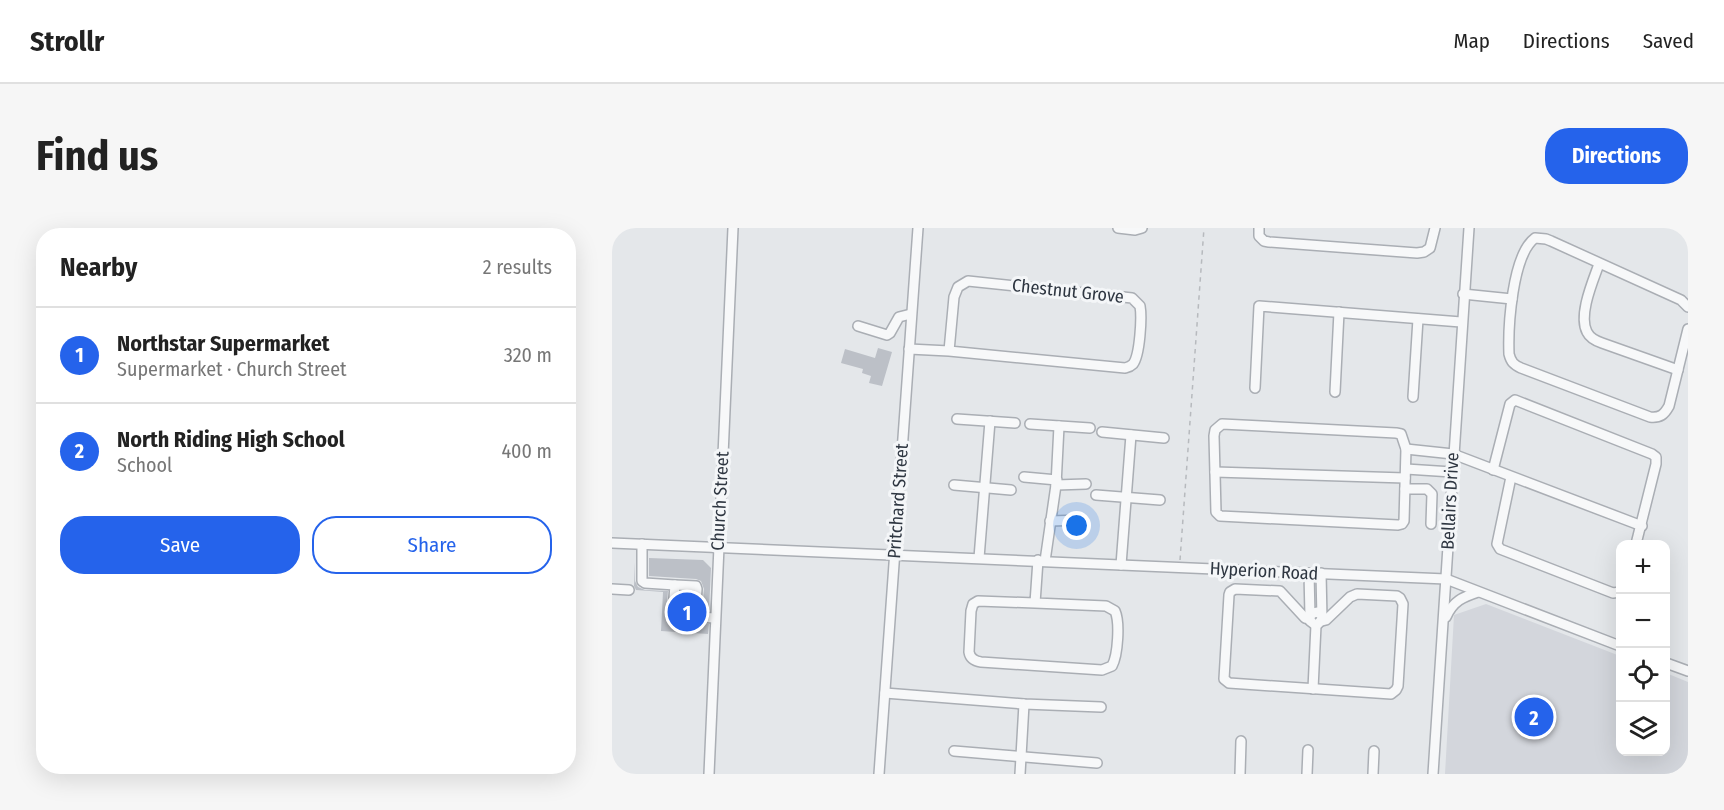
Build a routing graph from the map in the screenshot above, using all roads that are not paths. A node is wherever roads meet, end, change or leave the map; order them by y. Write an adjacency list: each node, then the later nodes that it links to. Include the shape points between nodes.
1 (733, 228): 57 (street, Church Street)
2 (918, 228): 13 (street, Pritchard Street)
3 (1118, 228): 4 (street)
4 (1142, 228)
5 (1259, 228): 6 (street, via 1259,236 1269,242 1417,253 1430,248)
6 (1435, 228)
7 (1468, 228): 9 (street, Bellairs Drive)
8 (1599, 264): 10 (street, via 1546,238 1535,238 1521,261); 11 (street, via 1681,300); 20 (street, via 1587,299 1584,322 1588,334 1602,344)
9 (1463, 294): 10 (street); 15 (street, Bellairs Drive)
10 (1512, 298): 20 (street, via 1509,354 1514,365 1650,417 1662,416 1669,406)
11 (1688, 307)
12 (1339, 312): 14 (street); 21 (street, via 1259,306); 22 (street)
13 (911, 314): 16 (street, via 899,317 887,335); 18 (street, Pritchard Street)
14 (1418, 319): 15 (street); 23 (street)
15 (1461, 322): 34 (street, Bellairs Drive)
16 (858, 326)
17 (1688, 329): 20 (street)
18 (909, 349): 19 (street, Chestnut Grove); 58 (street, Pritchard Street)
19 (949, 351): 19 (street, Chestnut Grove, via 1130,367 1136,359 1140,306 1132,298 968,281 958,287 954,297)
20 (1678, 370)
21 (1255, 388)
22 (1335, 392)
23 (1413, 397)
24 (957, 419): 25 (street)
25 (990, 421): 26 (street); 44 (street)
26 (1015, 423)
27 (1030, 424): 28 (street)
28 (1059, 426): 29 (street); 41 (street)
29 (1090, 428)
30 (1102, 432): 31 (street)
31 (1131, 435): 32 (street); 48 (street)
32 (1164, 438)
33 (1406, 450): 34 (street); 36 (street, via 1401,434 1396,433 1222,424 1215,430); 38 (street)
34 (1453, 454): 35 (street); 37 (street, Bellairs Drive)
35 (1489, 469): 40 (street); 53 (street, via 1510,404 1518,400 1656,457)
36 (1215, 472): 38 (street); 45 (street, via 1216,512 1224,517 1402,524)
37 (1452, 472): 38 (street); 64 (street, Bellairs Drive)
38 (1406, 474): 45 (street)
39 (1024, 477): 41 (street)
40 (1511, 477): 53 (street); 69 (street, via 1497,544 1500,549)
41 (1057, 482): 42 (street); 51 (street)
42 (1086, 484)
43 (954, 485): 44 (street)
44 (985, 487): 46 (street); 59 (street)
45 (1405, 489): 52 (street, via 1430,491)
46 (1011, 490)
47 (1096, 495): 48 (street)
48 (1126, 498): 49 (street); 61 (street)
49 (1160, 500)
50 (1083, 520): 51 (street)
51 (1050, 521): 60 (street)
52 (1431, 524)
53 (1642, 526): 54 (street)
54 (1637, 540)
55 (612, 543): 56 (street, Hyperion Road)
56 (642, 544): 57 (street, Hyperion Road); 65 (street, via 642,581)
57 (718, 548): 58 (street, Hyperion Road); 72 (street, Church Street)
58 (894, 555): 59 (street, Hyperion Road); 79 (street, Pritchard Street)
59 (979, 558): 60 (street, Hyperion Road)
60 (1042, 561): 61 (street, Hyperion Road); 70 (street)
61 (1121, 565): 62 (street, Hyperion Road)
62 (1309, 573): 63 (street, Hyperion Road); 73 (street)
63 (1321, 573): 64 (street, Hyperion Road); 73 (street)
64 (1446, 579): 68 (street, Hyperion Road); 74 (street, Bellairs Drive)
65 (675, 585): 71 (street, via 673,611 679,616); 71 (street, via 696,586)
66 (612, 589): 67 (street)
67 (629, 590)
68 (1478, 592): 74 (street, via 1455,602); 75 (street, Hyperion Road)
69 (1616, 593)
70 (1035, 603): 70 (street, via 975,602 971,611 970,656 976,661 1025,665 1102,670 1112,666 1118,622 1115,611 1106,606)
71 (695, 617): 72 (street)
72 (716, 618): 88 (street, Church Street)
73 (1316, 619): 78 (street); 78 (street, via 1326,620 1357,594 1397,596 1403,604 1398,686 1394,693); 78 (street, via 1305,618 1280,591 1232,590 1228,595 1223,676 1226,682)
74 (1443, 622): 94 (street, Bellairs Drive)
75 (1616, 644)
76 (1670, 665): 77 (street)
77 (1688, 671)
78 (1312, 689)
79 (885, 693): 80 (street); 89 (street, Pritchard Street)
80 (1024, 704): 81 (street); 86 (street)
81 (1101, 708)
82 (1241, 741): 91 (street)
83 (1308, 750): 92 (street)
84 (954, 751): 86 (street)
85 (1374, 751): 93 (street)
86 (1021, 756): 87 (street); 90 (street)
87 (1097, 763)
88 (709, 774)
89 (879, 774)
90 (1020, 774)
91 (1240, 774)
92 (1307, 774)
93 (1373, 774)
94 (1433, 774)

